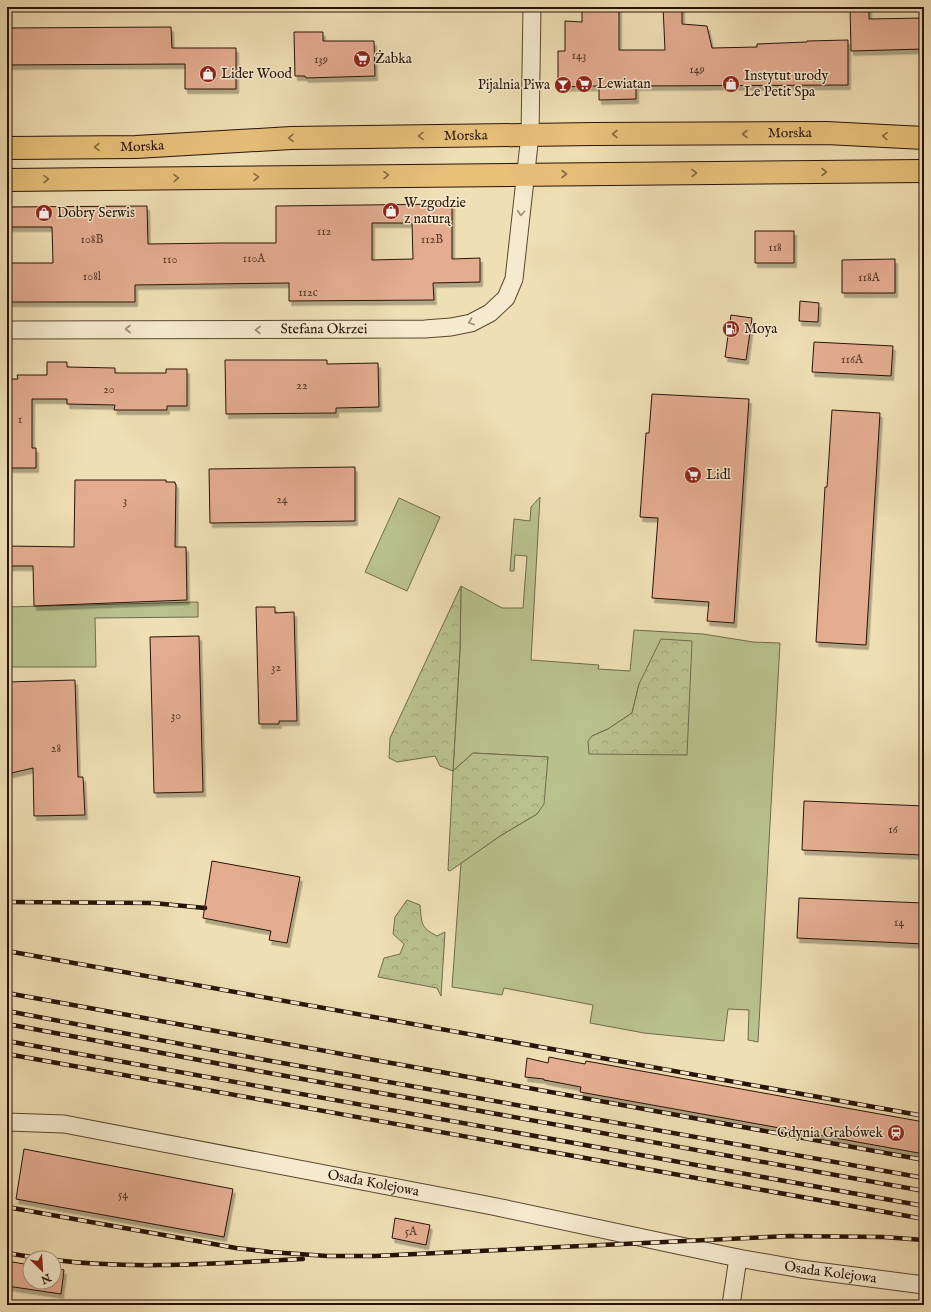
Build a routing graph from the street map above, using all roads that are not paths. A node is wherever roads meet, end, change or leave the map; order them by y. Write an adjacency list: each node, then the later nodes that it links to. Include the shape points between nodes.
1 (532, 7): 2 (street, Stefana Okrzei)
2 (530, 135): 3 (main road, Morska, one-way to 2, via 826,133); 4 (main road, Morska, one-way to 4, via 291,138 136,147); 6 (street, Stefana Okrzei)
3 (924, 138)
4 (7, 148)
5 (924, 171): 6 (main road, one-way to 5)
6 (525, 174): 7 (main road, one-way to 6); 8 (street, Stefana Okrzei, one-way to 8, via 514,280 506,298 490,313 471,323 425,329)
7 (7, 180)
8 (7, 330)
9 (7, 1122): 10 (street, Osada Kolejowa, via 71,1125 484,1204)
10 (738, 1258): 11 (street, Osada Kolejowa); 12 (street)
11 (924, 1285)
12 (731, 1305)

